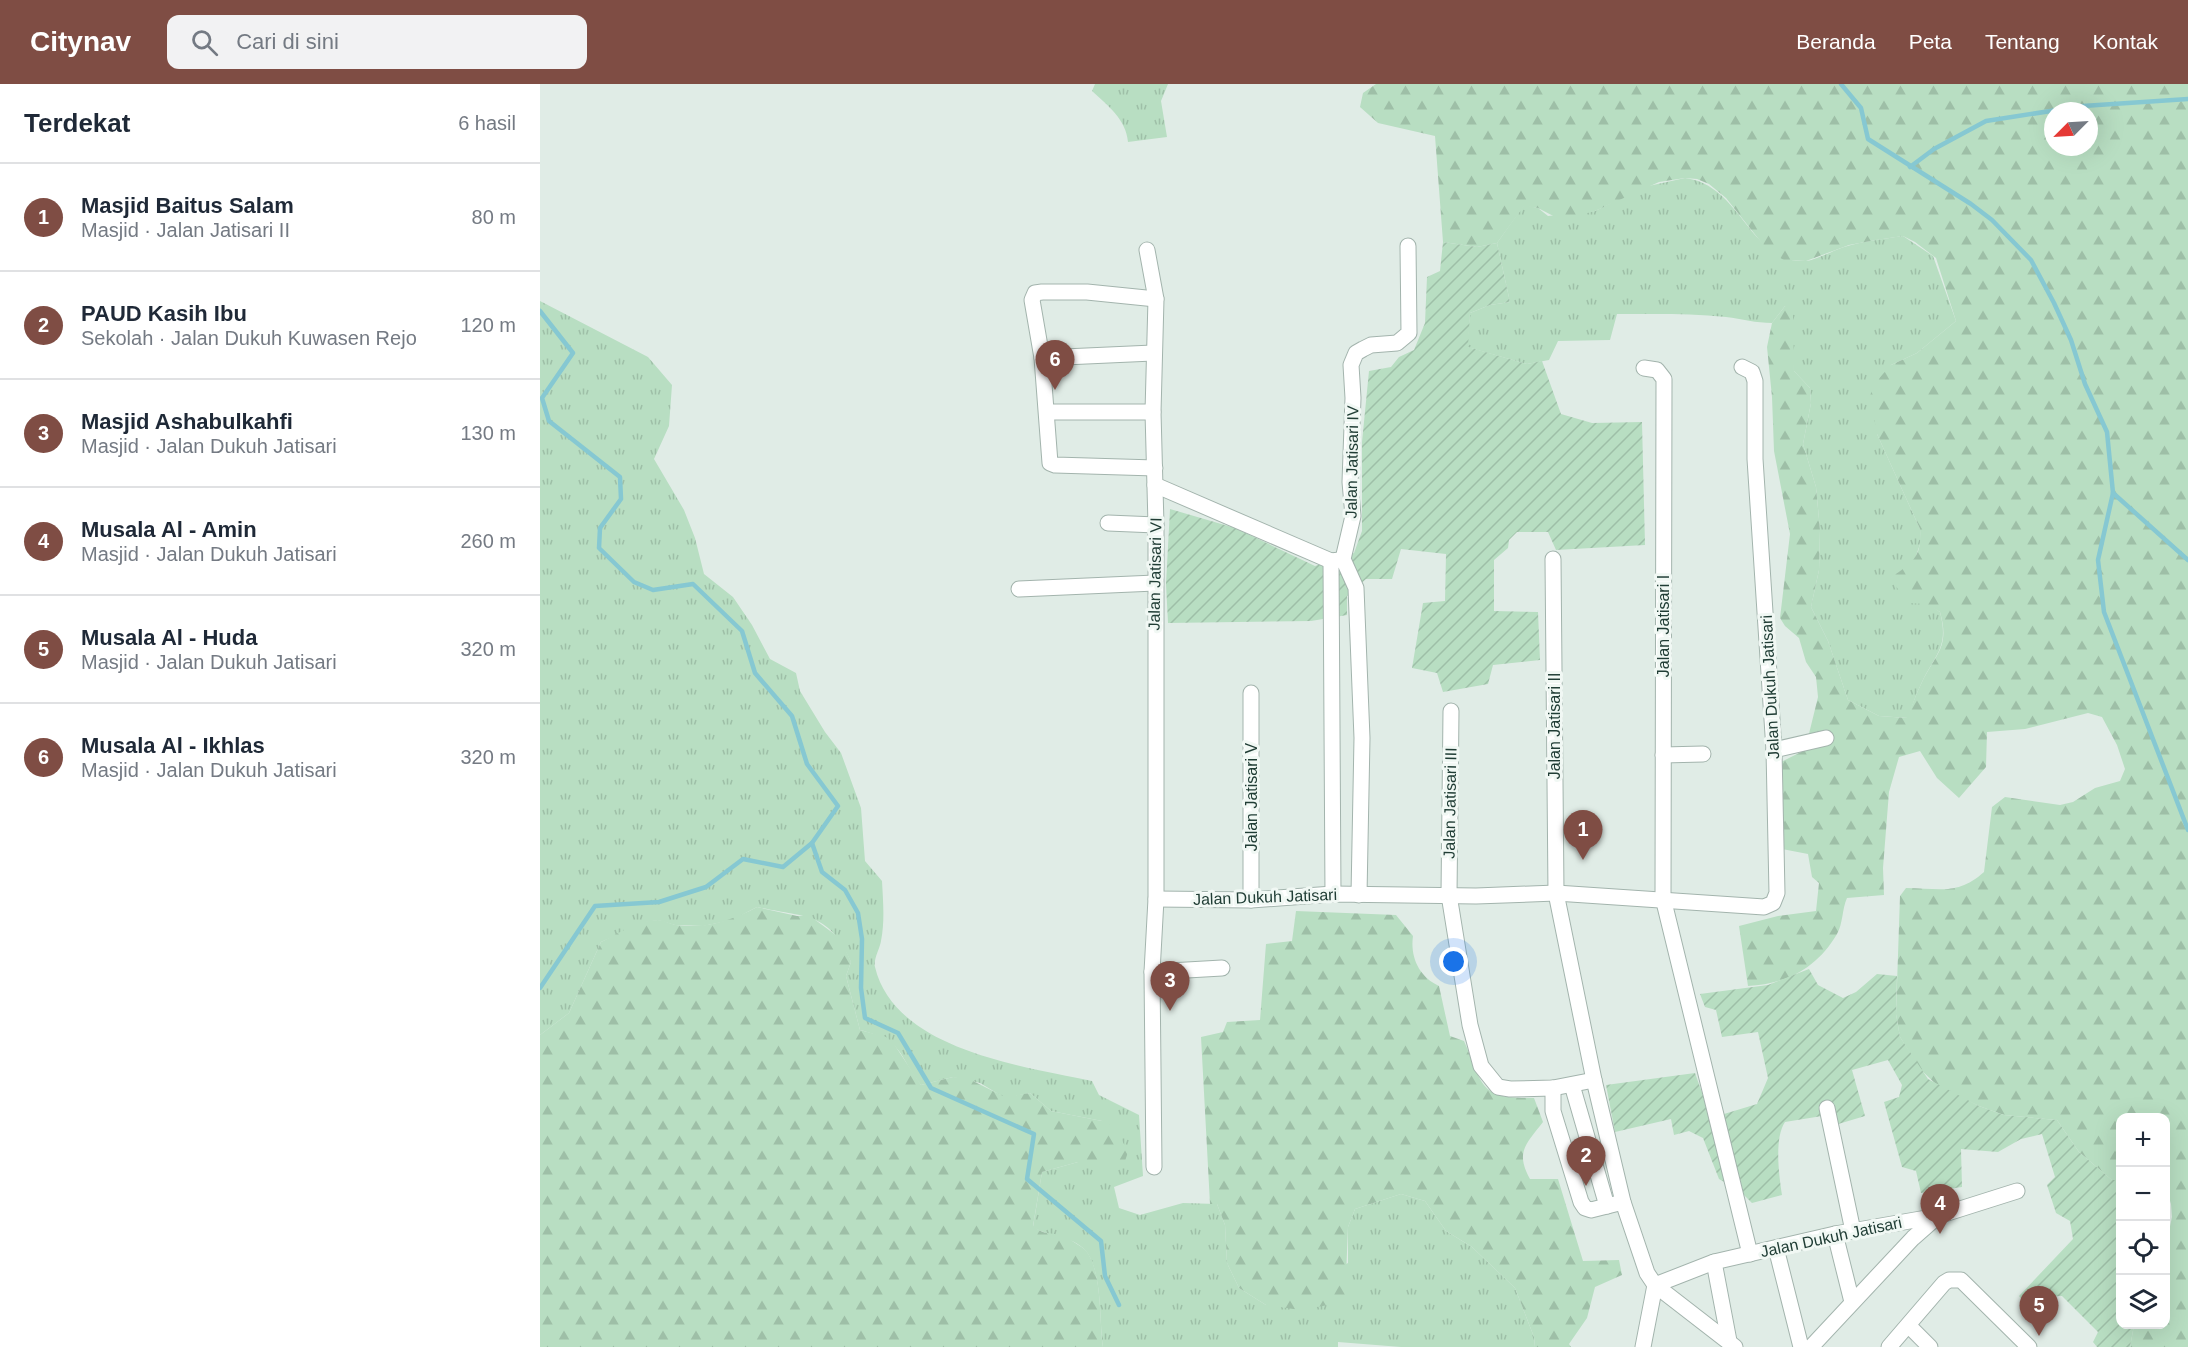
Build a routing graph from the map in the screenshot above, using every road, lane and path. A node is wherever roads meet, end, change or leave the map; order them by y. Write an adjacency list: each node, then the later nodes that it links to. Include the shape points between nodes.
1 (1408, 246): 15 (street, Jalan Jatisari IV, via 1409,333 1397,343 1364,349 1352,359 1353,516)
2 (1147, 250): 3 (street, Jalan Jatisari VI)
3 (1156, 299): 4 (street, Jalan Jatisari VI); 5 (street, via 1087,292 1035,293 1032,300)
4 (1154, 353): 5 (street); 9 (street, Jalan Jatisari VI)
5 (1042, 358): 8 (street)
6 (1742, 367): 21 (street, Jalan Dukuh Jatisari, via 1752,372 1755,381 1755,459)
7 (1644, 368): 23 (street, Jalan Jatisari I, via 1657,370 1664,379)
8 (1048, 412): 9 (street); 10 (street, via 1048,456 1052,464)
9 (1153, 412): 10 (street, Jalan Jatisari VI)
10 (1155, 468): 11 (street, Jalan Jatisari VI)
11 (1155, 486): 13 (street, Jalan Jatisari VI); 15 (street)
12 (1108, 523): 13 (street)
13 (1156, 525): 16 (street, Jalan Jatisari VI)
14 (1553, 559): 24 (street, Jalan Jatisari II)
15 (1337, 560): 25 (street); 26 (street, via 1356,588 1362,738)
16 (1155, 584): 17 (street); 29 (street, Jalan Jatisari VI)
17 (1020, 589)
18 (1251, 693): 30 (street, Jalan Jatisari V)
19 (1451, 711): 27 (street, Jalan Jatisari III)
20 (1826, 738): 21 (street)
21 (1774, 750): 28 (street, Jalan Dukuh Jatisari, via 1777,893 1773,903 1764,907)
22 (1703, 754): 23 (street)
23 (1663, 755): 28 (street, Jalan Jatisari I)
24 (1556, 893): 27 (street, Jalan Dukuh Jatisari); 28 (street, Jalan Dukuh Jatisari); 33 (street)
25 (1333, 894): 26 (street, Jalan Dukuh Jatisari); 30 (street, Jalan Dukuh Jatisari)
26 (1359, 895): 27 (street, Jalan Dukuh Jatisari)
27 (1449, 895): 35 (street, via 1470,1025 1484,1073 1498,1087)
28 (1663, 898): 45 (street, Jalan Dukuh Jatisari)
29 (1156, 899): 30 (street, Jalan Dukuh Jatisari); 32 (street)
30 (1251, 900)
31 (1222, 968): 32 (street)
32 (1152, 972): 37 (street)
33 (1594, 1080): 34 (street); 39 (street)
34 (1572, 1085): 35 (street); 40 (street)
35 (1553, 1088): 40 (street, via 1553,1111 1576,1193 1585,1208)
36 (1827, 1108): 42 (street)
37 (1154, 1167)
38 (2017, 1191): 41 (street, Jalan Dukuh Jatisari)
39 (1623, 1202): 40 (street); 47 (street, via 1647,1273)
40 (1607, 1206)
41 (1938, 1216): 42 (street, Jalan Dukuh Jatisari); 48 (street)
42 (1853, 1231): 43 (street, Jalan Dukuh Jatisari)
43 (1835, 1234): 44 (street, Jalan Dukuh Jatisari); 48 (street)
44 (1776, 1248): 45 (street, Jalan Dukuh Jatisari); 52 (street)
45 (1750, 1254): 46 (street, Jalan Dukuh Jatisari)
46 (1714, 1262): 47 (street, Jalan Dukuh Jatisari); 50 (street)
47 (1655, 1285): 50 (street); 51 (street)
48 (1852, 1302): 53 (street)
49 (1909, 1326): 54 (street); 55 (street); 56 (street, via 1944,1283 1961,1280)
50 (1732, 1344)
51 (1644, 1347)
52 (1801, 1347)
53 (1811, 1347)
54 (1889, 1347)
55 (1930, 1347)
56 (2029, 1347)

